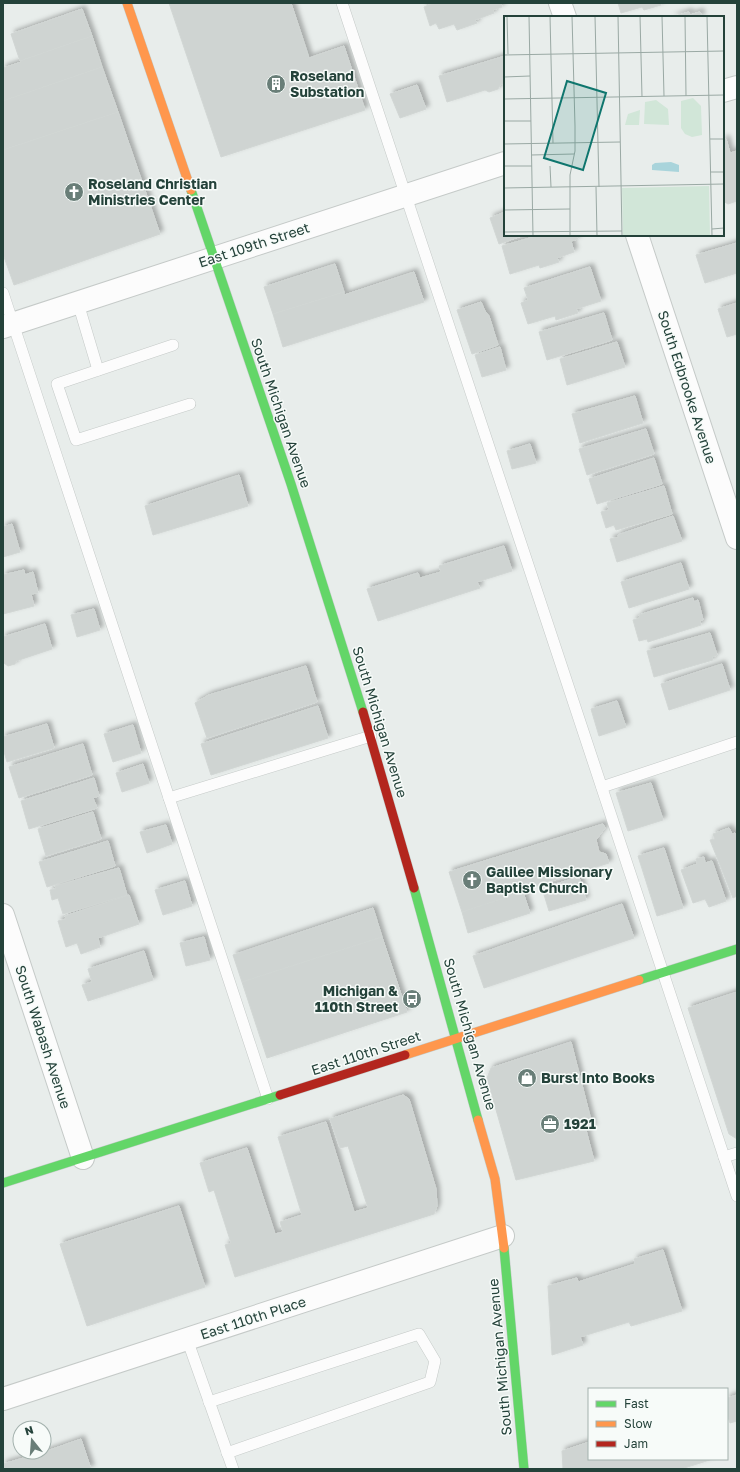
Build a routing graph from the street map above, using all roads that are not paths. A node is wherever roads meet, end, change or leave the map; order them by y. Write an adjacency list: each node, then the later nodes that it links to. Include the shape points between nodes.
1 (127, 3): 10 (main road, South Michigan Avenue)
2 (342, 3): 8 (lane)
3 (560, 3): 4 (street)
4 (565, 16)
5 (737, 87): 6 (street)
6 (724, 91)
7 (504, 163): 8 (street, East 109th Street)
8 (406, 195): 10 (street, East 109th Street); 20 (lane)
9 (637, 236): 17 (street, South Edbrooke Avenue)
10 (213, 258): 12 (street, East 109th Street); 18 (main road, South Michigan Avenue, via 291,484)
11 (3, 293): 13 (lane)
12 (78, 303): 13 (street, East 109th Street); 15 (lane)
13 (8, 326): 21 (lane)
14 (173, 345): 15 (lane)
15 (98, 370): 16 (lane, via 57,384 76,440)
16 (190, 404)
17 (737, 538)
18 (371, 736): 21 (lane); 25 (main road, South Michigan Avenue)
19 (737, 742): 20 (lane)
20 (602, 787): 24 (lane)
21 (169, 798): 26 (lane)
22 (3, 915): 29 (street, South Wabash Avenue)
23 (737, 949): 24 (main road, East 110th Street)
24 (663, 973): 25 (main road, East 110th Street); 28 (lane)
25 (457, 1039): 26 (main road, East 110th Street); 32 (main road, South Michigan Avenue, via 495,1179)
26 (268, 1099): 29 (main road, East 110th Street)
27 (737, 1153): 28 (lane)
28 (724, 1157): 31 (lane)
29 (83, 1158): 30 (main road, East 110th Street)
30 (3, 1184)
31 (737, 1196)
32 (503, 1236): 33 (street, East 110th Place); 38 (main road, South Michigan Avenue)
33 (187, 1339): 34 (street, East 110th Place); 35 (lane)
34 (3, 1399)
35 (210, 1402): 36 (lane); 36 (lane, via 419,1334 435,1361 430,1382)
36 (227, 1453): 37 (lane)
37 (233, 1469)
38 (524, 1469)

